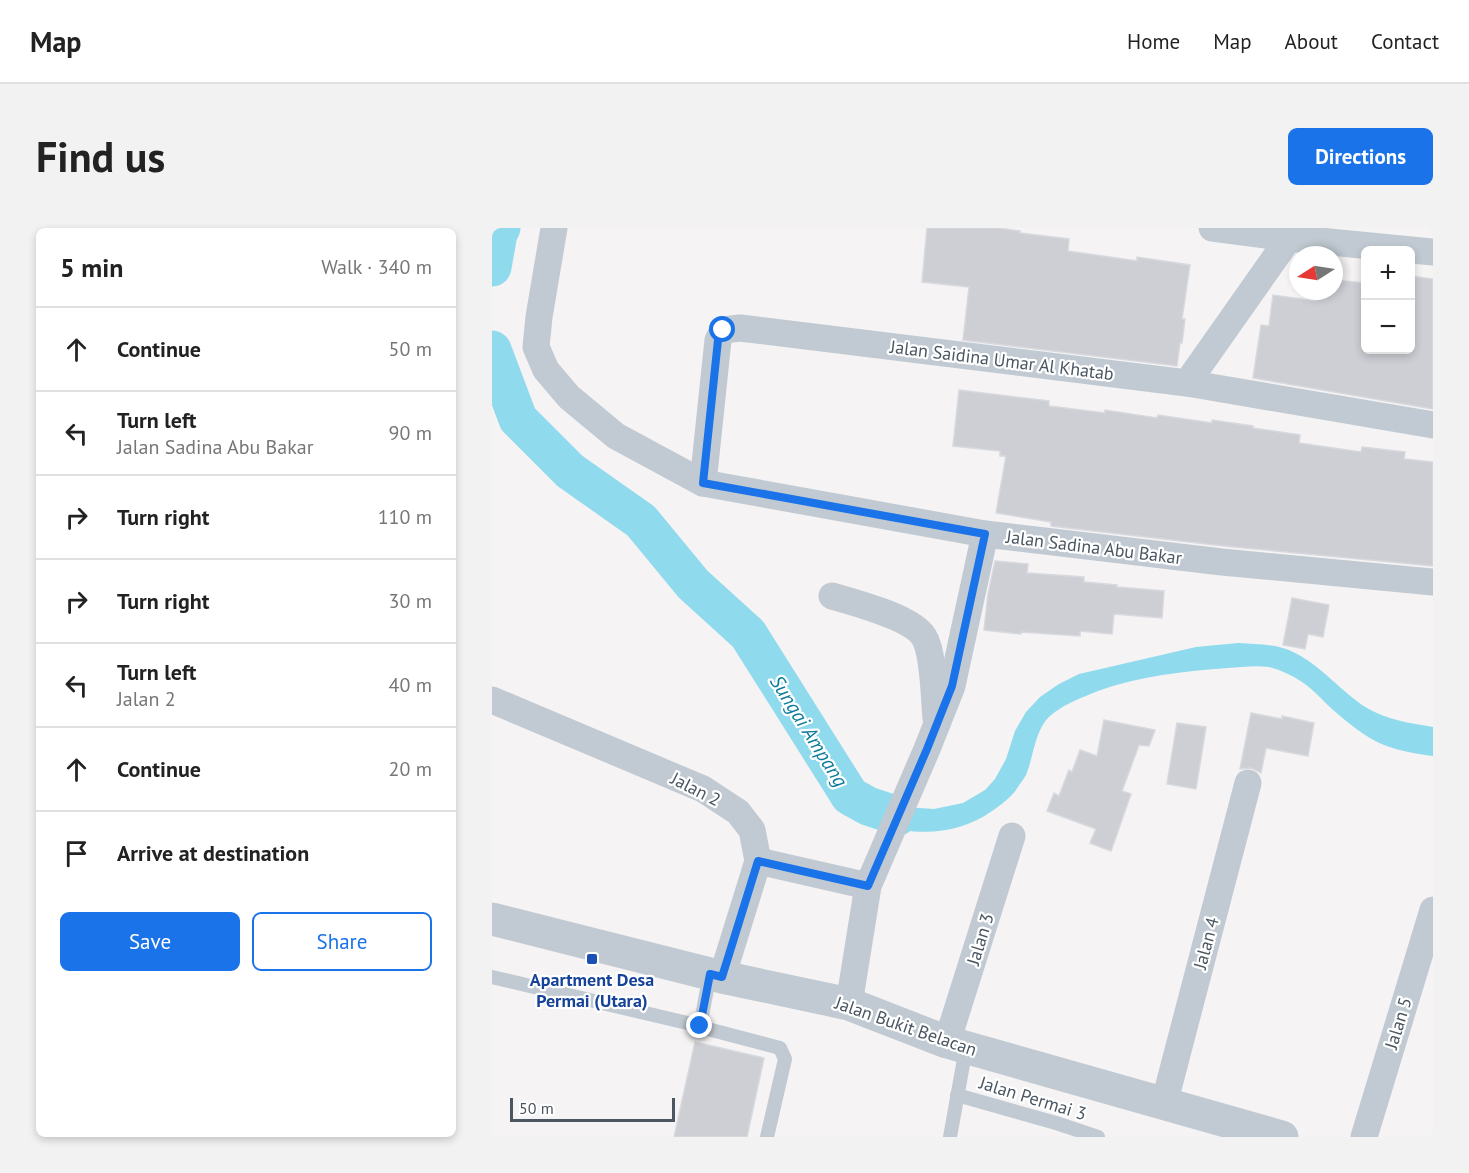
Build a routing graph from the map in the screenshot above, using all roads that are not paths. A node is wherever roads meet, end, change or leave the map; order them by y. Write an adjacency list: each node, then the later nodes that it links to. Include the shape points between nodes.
1 (554, 228): 7 (street, Jalan Sadina Abu Bakar, via 536,347 546,370 569,397 616,436)
2 (1212, 228): 3 (street)
3 (1292, 233): 4 (street); 5 (street)
4 (1433, 252)
5 (1187, 383): 6 (street, Jalan Saidina Umar Al Khatab); 7 (street, Jalan Saidina Umar Al Khatab, via 740,328 723,330 718,340)
6 (1433, 425)
7 (703, 483): 8 (street, Jalan Sadina Abu Bakar)
8 (985, 534): 9 (street, Jalan Sadina Abu Bakar); 12 (street, via 952,686)
9 (1433, 582)
10 (832, 596): 12 (street, via 900,618 926,638 932,670)
11 (492, 700): 15 (street, Jalan 2, via 703,789 738,812 752,830)
12 (932, 738): 16 (street)
13 (1248, 783): 25 (street, Jalan 4)
14 (1012, 836): 23 (street, Jalan 3)
15 (758, 861): 16 (street); 19 (street, Jalan 2)
16 (868, 886): 21 (street)
17 (1433, 910): 30 (street, Jalan 5)
18 (492, 919): 19 (street, Jalan Bukit Belacan)
19 (716, 975): 21 (street, Jalan Bukit Belacan); 22 (lane)
20 (492, 977): 22 (lane)
21 (849, 1004): 23 (street, Jalan Bukit Belacan)
22 (700, 1026): 26 (lane, via 780,1048 785,1059)
23 (957, 1045): 24 (lane); 25 (street, Jalan Bukit Belacan)
24 (957, 1095): 27 (lane); 28 (lane, Jalan Permai 3)
25 (1164, 1104): 29 (street, Jalan Bukit Belacan)
26 (767, 1137)
27 (950, 1137)
28 (1098, 1137)
29 (1282, 1137)
30 (1364, 1137)

